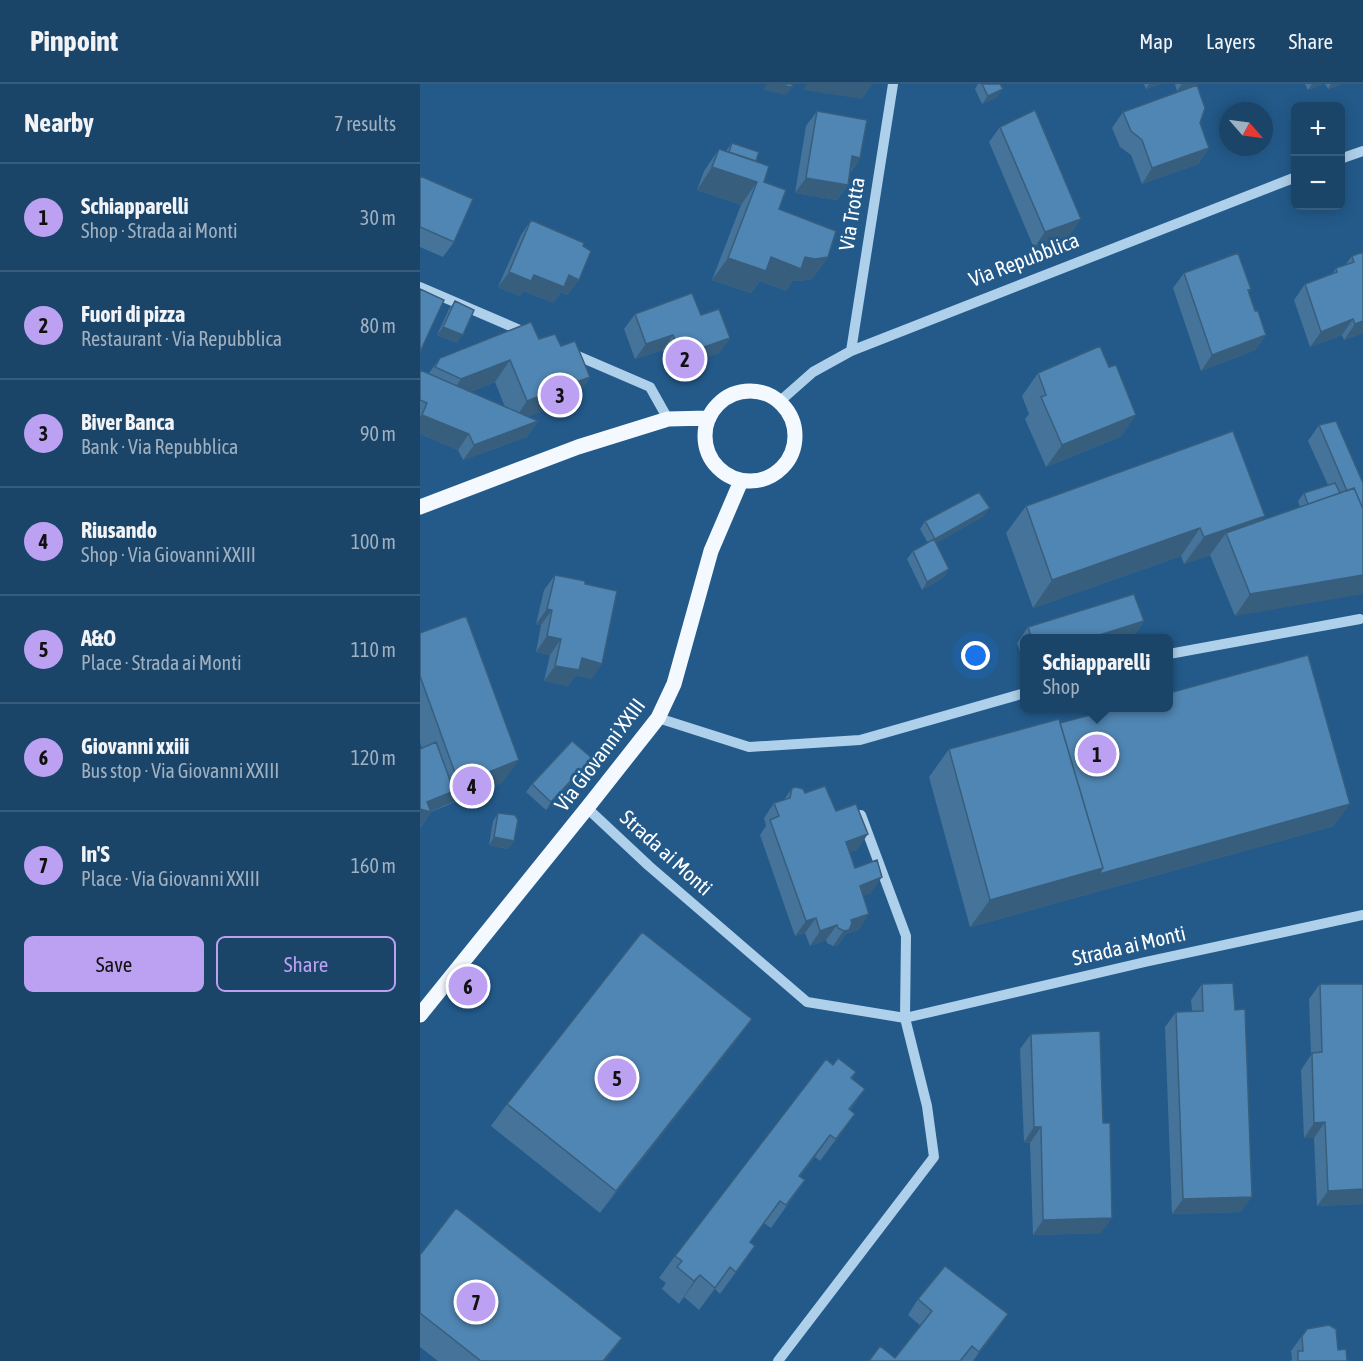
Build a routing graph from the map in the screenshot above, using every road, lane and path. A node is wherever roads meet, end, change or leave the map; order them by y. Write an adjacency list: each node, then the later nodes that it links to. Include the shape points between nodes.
1 (893, 84): 8 (street, Via Trotta)
2 (1363, 151): 3 (street)
3 (1345, 158)
4 (1291, 179): 8 (street, Via Repubblica)
5 (420, 287): 6 (street)
6 (540, 339)
7 (562, 349): 11 (street, via 650,387)
8 (851, 351): 9 (street, Via Repubblica, via 813,372)
9 (779, 402): 10 (main road, via 760,393 740,392 722,402); 12 (main road, via 794,427 791,456 770,477 756,482)
10 (709, 418): 11 (main road); 12 (main road, via 705,444 710,457 717,468)
11 (668, 419): 13 (main road, via 578,447)
12 (741, 481): 17 (main road, Via Giovanni XXIII, via 711,551 674,684)
13 (420, 507)
14 (1360, 619): 15 (street)
15 (1173, 653)
16 (1020, 694): 17 (street, via 860,740 749,747)
17 (658, 718): 18 (main road, Via Giovanni XXIII)
18 (587, 808): 21 (main road, Via Giovanni XXIII); 22 (street, Strada ai Monti, via 807,1002)
19 (861, 814): 22 (street, via 906,936)
20 (1363, 915): 22 (street, Strada ai Monti)
21 (420, 1015)
22 (905, 1018): 23 (street, via 927,1106 934,1157)
23 (778, 1361)

